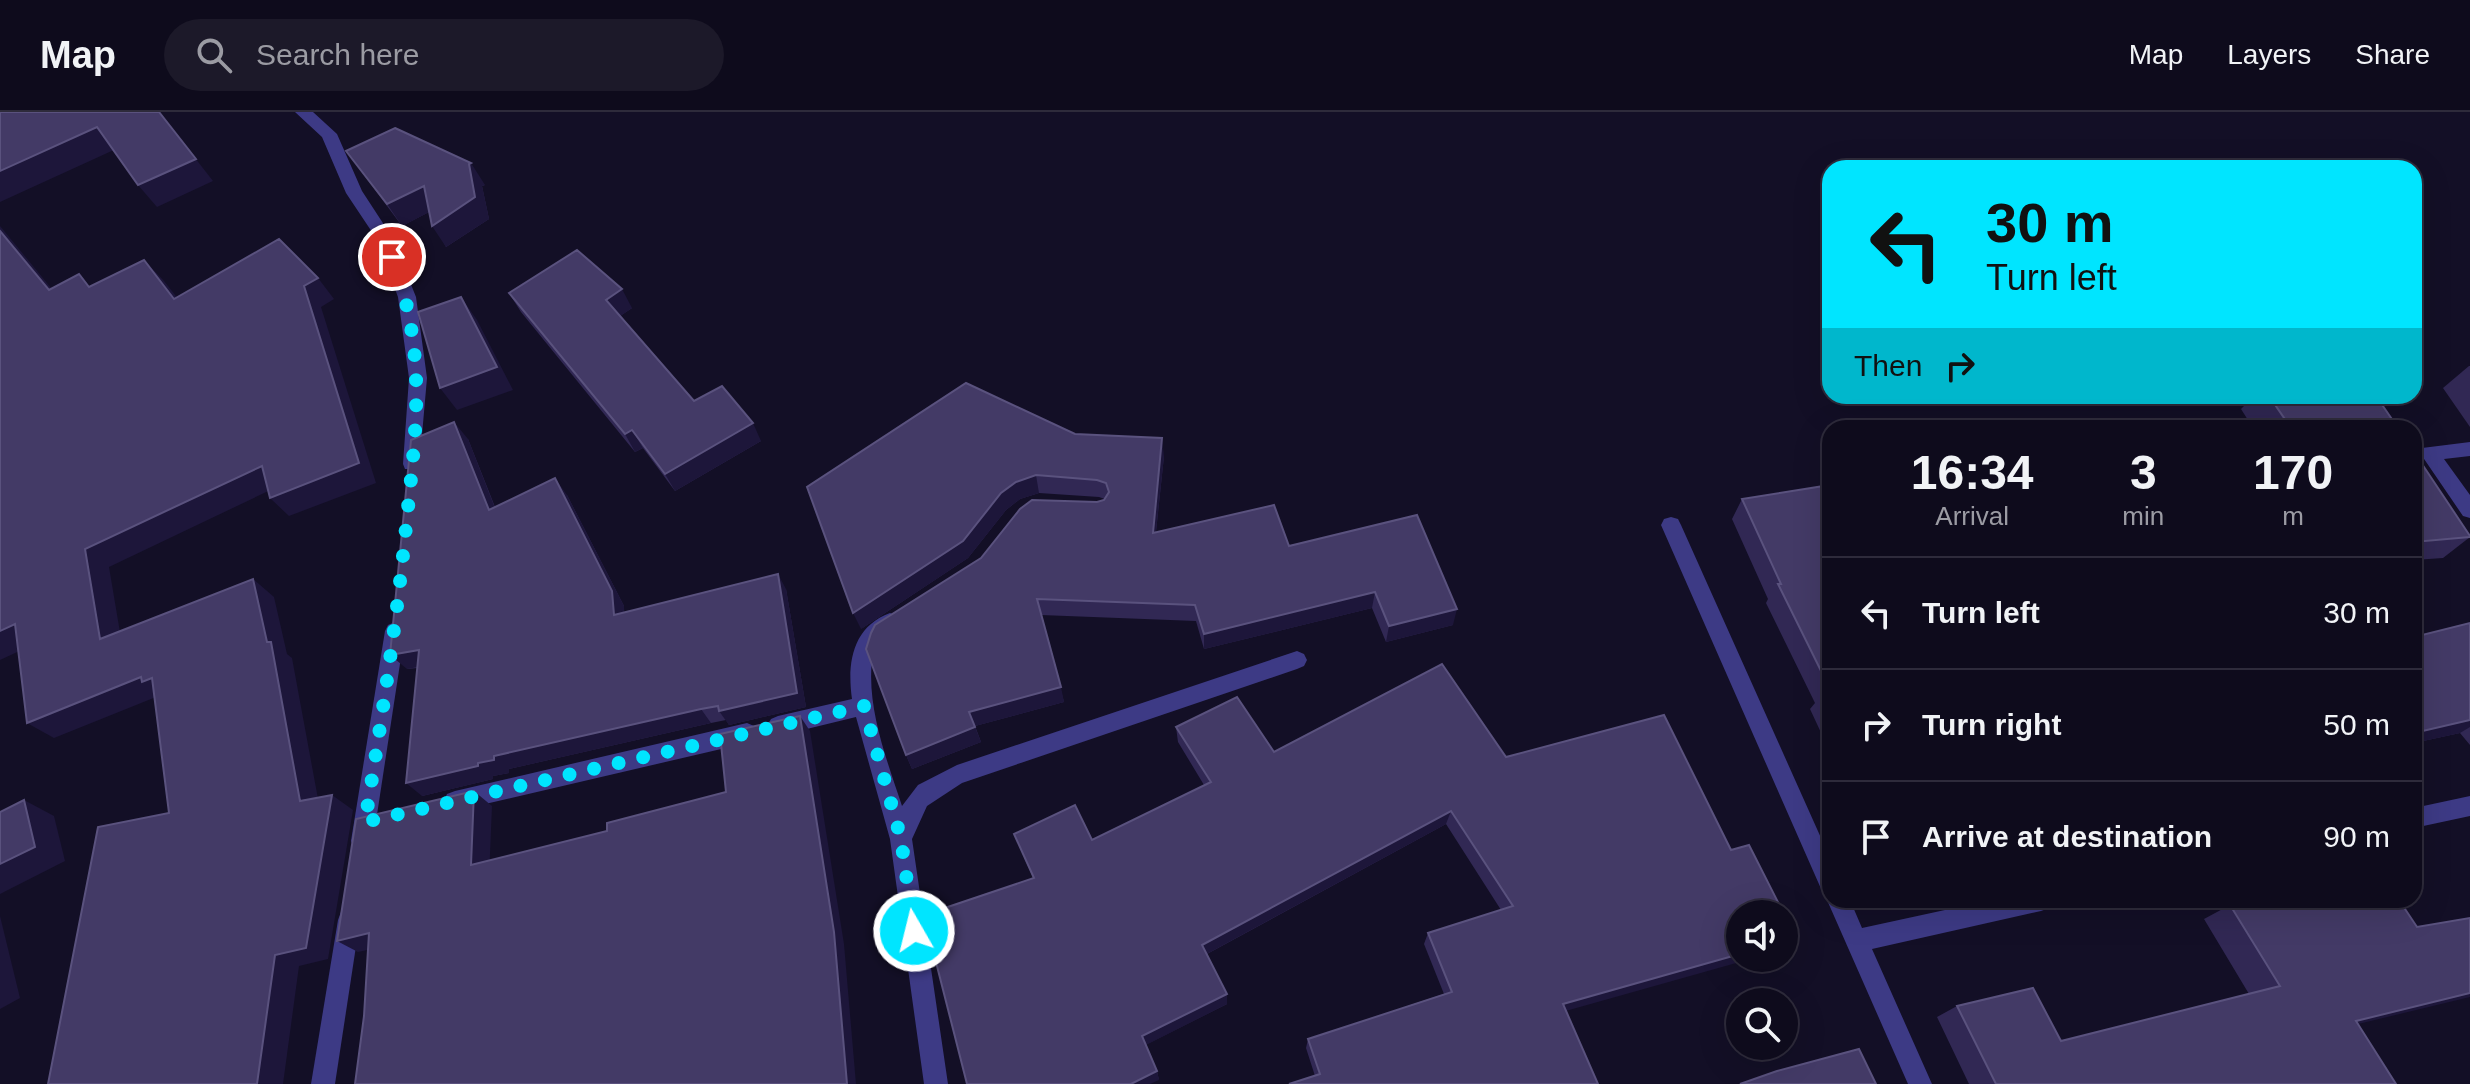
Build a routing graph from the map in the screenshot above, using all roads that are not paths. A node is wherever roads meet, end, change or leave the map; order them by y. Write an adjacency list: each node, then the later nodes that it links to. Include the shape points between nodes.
1 (303, 112): 3 (street, via 329,134 354,193 384,237 407,297 418,378)
2 (2470, 449): 4 (street, via 2429,453)
3 (410, 490)
4 (2470, 510)
5 (1671, 525): 14 (street)
6 (904, 613): 9 (street, via 865,644 858,675)
7 (397, 614): 15 (street, via 373,820)
8 (1297, 660): 13 (street, via 947,779 919,795)
9 (864, 706): 11 (street); 13 (street)
10 (2470, 806): 12 (street)
11 (427, 807)
12 (2422, 816)
13 (901, 839): 21 (street)
14 (1822, 865)
15 (358, 867)
16 (353, 898): 20 (street)
17 (1842, 908): 19 (street)
18 (2005, 908): 19 (street)
19 (1856, 941): 22 (street)
20 (323, 1084)
21 (936, 1084)
22 (1920, 1084)

